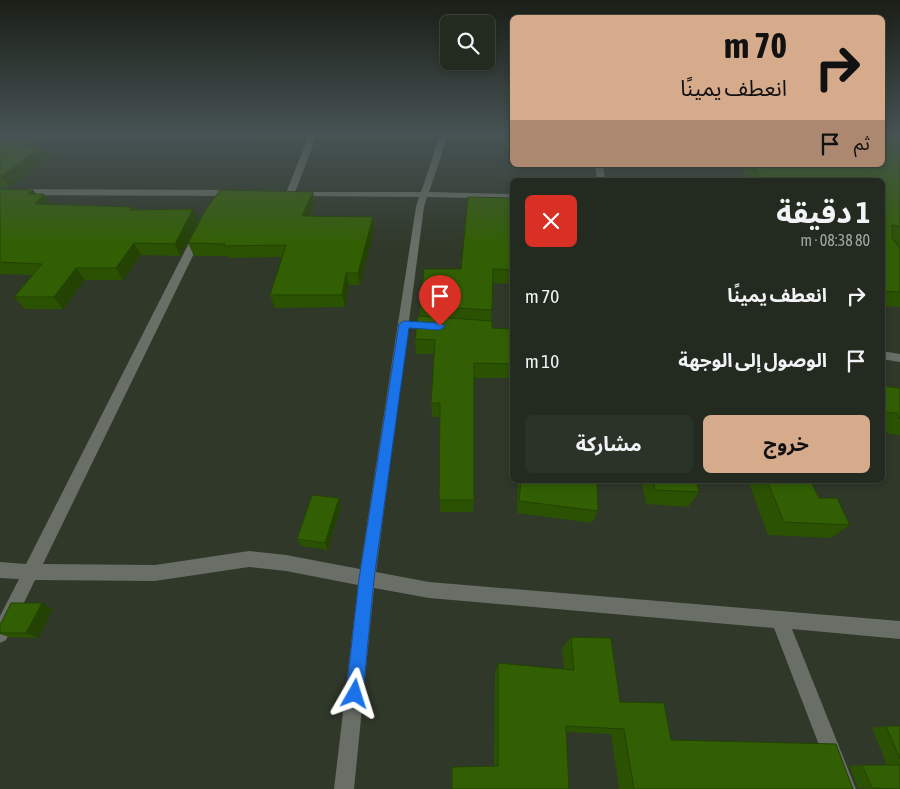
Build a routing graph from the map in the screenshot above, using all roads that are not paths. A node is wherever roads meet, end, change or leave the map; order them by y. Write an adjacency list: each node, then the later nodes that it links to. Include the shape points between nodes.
1 (296, 172): 5 (street, via 286,193)
2 (431, 172): 5 (street)
3 (0, 192): 4 (street, via 216,197)
4 (245, 193)
5 (423, 194): 6 (street); 12 (street, via 409,324)
6 (510, 196)
7 (205, 220): 11 (street)
8 (885, 356): 9 (street)
9 (900, 358)
10 (0, 570): 11 (street)
11 (32, 572): 12 (street, via 155,573 249,558); 15 (street)
12 (367, 579): 13 (street, via 429,590); 16 (street)
13 (779, 619): 14 (street); 17 (street)
14 (900, 630)
15 (0, 634)
16 (344, 789)
17 (846, 789)

